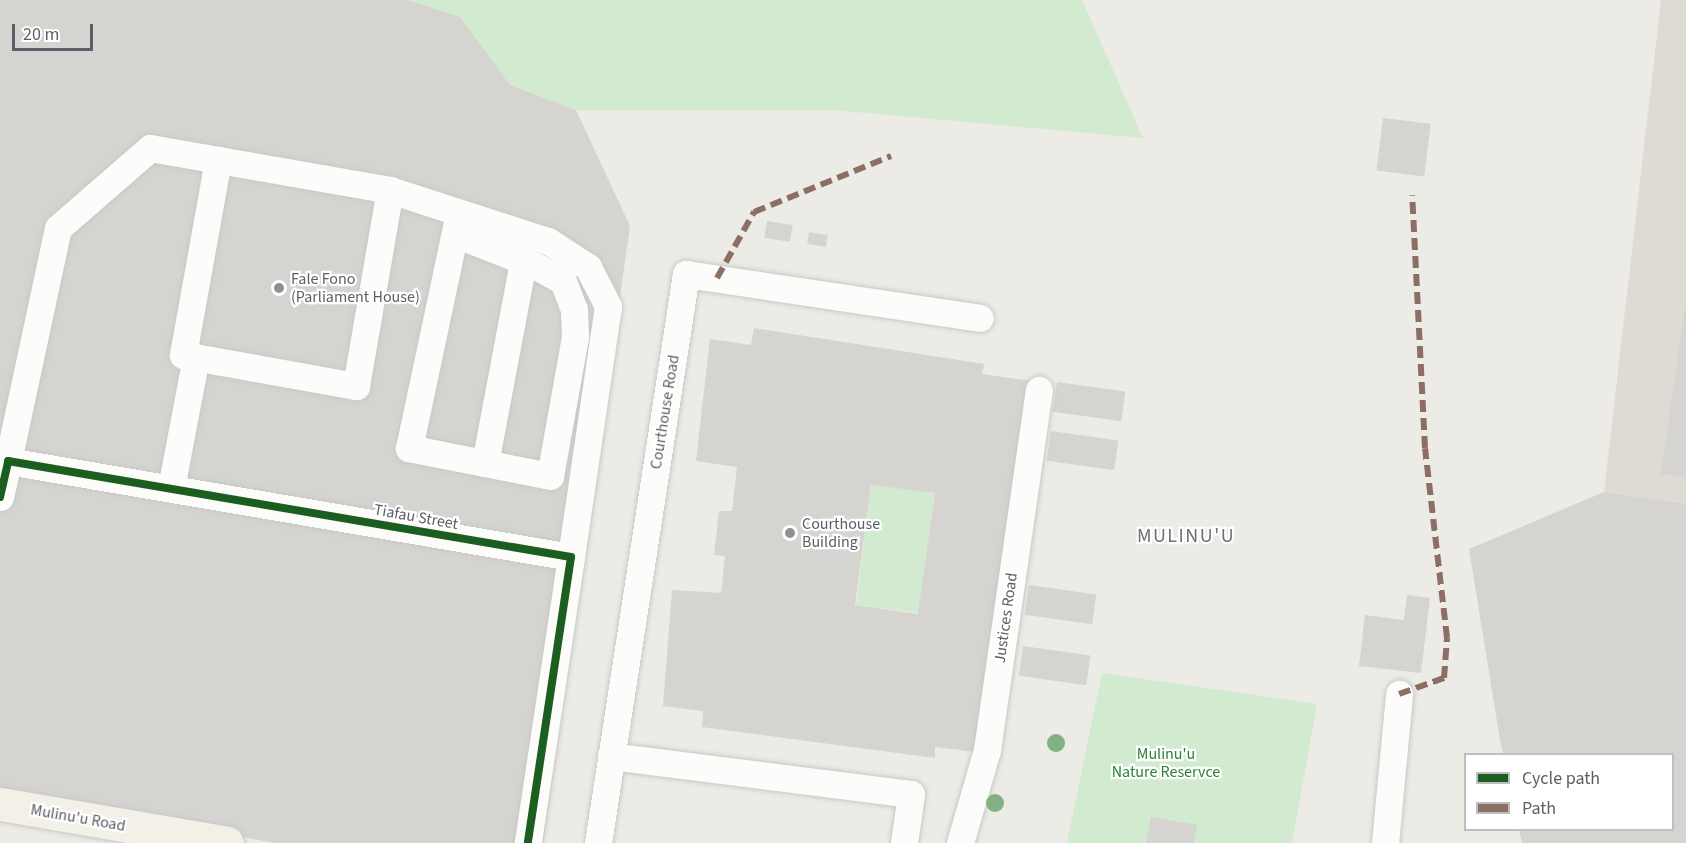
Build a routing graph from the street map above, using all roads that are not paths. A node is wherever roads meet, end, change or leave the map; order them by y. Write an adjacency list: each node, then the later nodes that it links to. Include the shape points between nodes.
1 (218, 160): 2 (street); 6 (street, via 183,355); 11 (street, via 150,148 58,228)
2 (390, 190): 3 (street); 6 (street, via 356,386)
3 (457, 223): 4 (street); 9 (street, via 548,241 588,267 608,306); 10 (street, via 409,448)
4 (524, 261): 8 (street, via 563,281 574,309 574,337); 10 (street)
5 (980, 318): 16 (street, Courthouse Road, via 686,274)
6 (196, 357): 12 (street)
7 (1039, 390): 22 (street, Justices Road, via 987,750)
8 (553, 455): 9 (street); 10 (street, via 550,476)
9 (585, 462): 14 (street)
10 (485, 463)
11 (5, 465): 12 (street, Tiafau Street); 13 (street)
12 (171, 488): 14 (street, Tiafau Street)
13 (0, 497)
14 (571, 557): 19 (street)
15 (1399, 694): 23 (street)
16 (611, 756): 20 (street, Courthouse Road); 21 (street, via 911,794)
17 (0, 804): 18 (main road, Mulinu'u Road)
18 (226, 843)
19 (528, 843)
20 (598, 843)
21 (904, 843)
22 (960, 843)
23 (1385, 843)

